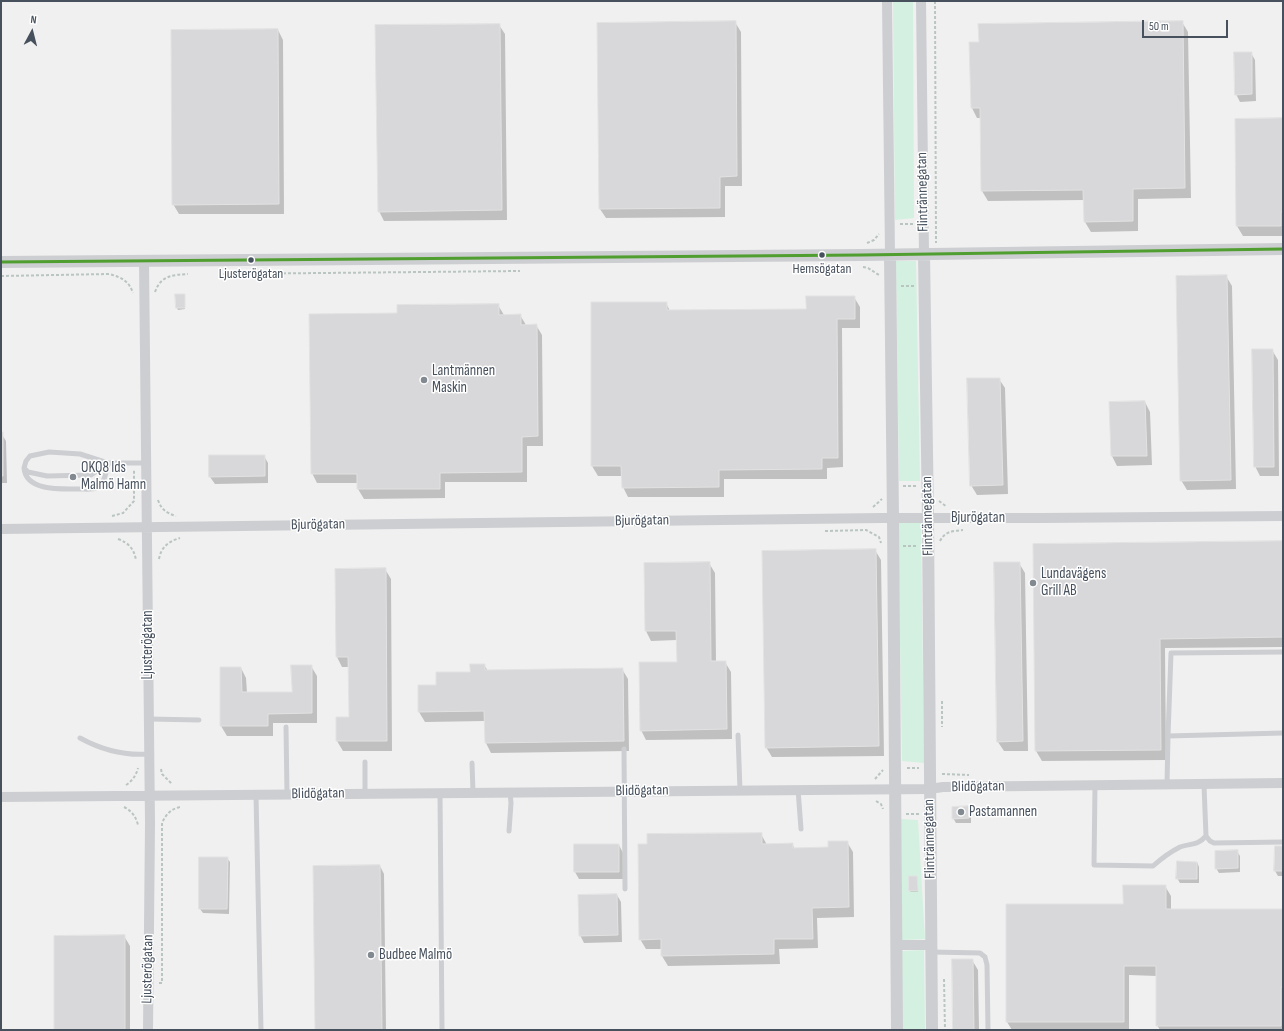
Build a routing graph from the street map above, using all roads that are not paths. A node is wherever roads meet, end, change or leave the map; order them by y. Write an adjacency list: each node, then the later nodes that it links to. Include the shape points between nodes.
1 (887, 1): 5 (street)
2 (920, 1): 4 (street, Flintrännegatan, via 923,223)
3 (1283, 249): 4 (street)
4 (930, 254): 5 (street); 13 (street, Flintrännegatan, via 924,286)
5 (890, 255): 6 (street); 12 (street)
6 (144, 261): 7 (street); 9 (street, Ljusterögatan)
7 (1, 262)
8 (108, 463): 9 (lane); 10 (lane, via 91,475 47,476 28,472); 10 (lane, via 80,454 49,452 30,456); 10 (lane, via 103,482 95,488 58,489 41,486 24,474)
9 (146, 463): 14 (street, Ljusterögatan)
10 (24, 468)
11 (1283, 516): 13 (street, Bjurögatan)
12 (893, 518): 13 (street, Bjurögatan); 14 (street, Bjurögatan); 33 (street)
13 (928, 518): 34 (street, Flintrännegatan)
14 (147, 528): 15 (street, Bjurögatan); 17 (street, Ljusterögatan)
15 (1, 529)
16 (1283, 652): 22 (lane, via 1171,653)
17 (149, 719): 18 (lane); 25 (street, Ljusterögatan)
18 (199, 720)
19 (286, 727): 41 (lane)
20 (1283, 733): 22 (lane)
21 (738, 735): 35 (lane)
22 (1168, 736): 29 (lane)
23 (80, 738): 25 (lane, via 111,752)
24 (624, 749): 36 (lane)
25 (149, 754): 42 (street, Ljusterögatan)
26 (365, 762): 39 (lane)
27 (472, 763): 37 (lane)
28 (1283, 783): 30 (street, Blidögatan)
29 (1167, 785): 30 (street, Blidögatan); 31 (street, Blidögatan)
30 (1204, 785): 47 (lane)
31 (1095, 786): 34 (street, Blidögatan); 47 (lane, via 1094,865 1153,866 1164,856 1181,847 1200,842)
32 (798, 789): 33 (street, Blidögatan); 35 (street, Blidögatan); 45 (lane)
33 (895, 789): 34 (street, Blidögatan); 50 (street)
34 (929, 789): 51 (street, Flintrännegatan)
35 (740, 790): 36 (street, Blidögatan)
36 (624, 791): 38 (street, Blidögatan); 49 (lane)
37 (473, 792): 38 (street, Blidögatan); 40 (street, Blidögatan)
38 (510, 792): 46 (lane)
39 (365, 793): 40 (street, Blidögatan); 41 (street, Blidögatan)
40 (440, 793): 54 (lane)
41 (287, 794): 43 (street, Blidögatan)
42 (149, 795): 43 (street, Blidögatan); 44 (street, Blidögatan); 52 (street, Ljusterögatan)
43 (256, 795): 53 (lane)
44 (1, 797)
45 (801, 829)
46 (508, 831)
47 (1206, 836): 48 (lane, via 1214,843)
48 (1283, 842)
49 (625, 889)
50 (896, 945): 51 (street); 55 (street)
51 (932, 949): 56 (street, Flintrännegatan); 57 (lane, via 980,953 985,957)
52 (148, 1030)
53 (261, 1030)
54 (442, 1030)
55 (897, 1030)
56 (932, 1030)
57 (988, 1030)

